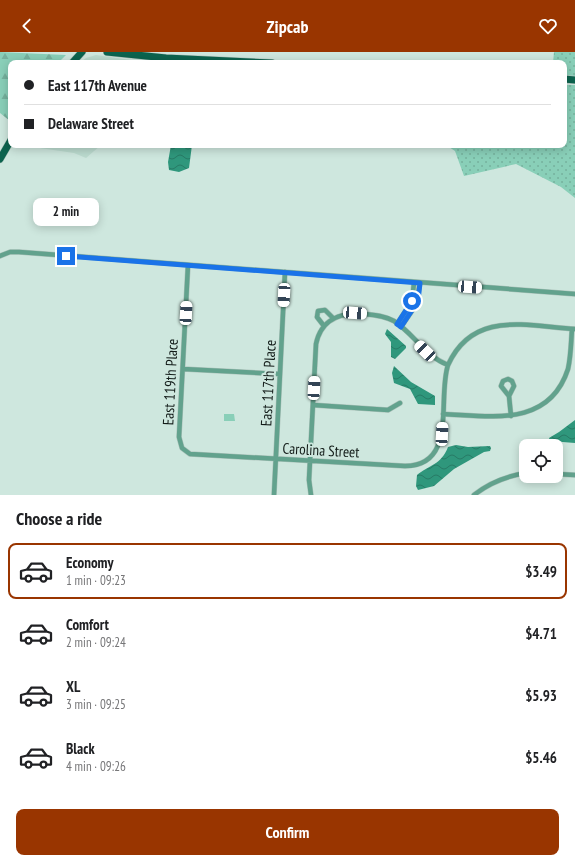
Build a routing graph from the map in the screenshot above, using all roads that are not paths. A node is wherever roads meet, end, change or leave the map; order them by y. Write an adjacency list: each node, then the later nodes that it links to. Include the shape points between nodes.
1 (82, 52): 3 (main road)
2 (107, 52): 4 (main road)
3 (75, 60)
4 (219, 60)
5 (8, 145): 6 (main road)
6 (0, 159)
7 (0, 256): 8 (street, via 19,252)
8 (188, 265): 9 (street); 18 (street, East 119th Place)
9 (285, 272): 10 (street); 19 (street, East 117th Place)
10 (414, 283): 11 (street); 14 (street, via 412,301)
11 (420, 283): 12 (street); 14 (street, via 418,301)
12 (575, 294)
13 (334, 318): 14 (street, via 349,313 366,314 382,317); 15 (street); 15 (street, via 325,310 318,311 317,317)
14 (399, 325): 17 (street, via 430,356)
15 (324, 326): 22 (street, via 316,344)
16 (574, 329): 17 (street, via 505,324 488,328 463,343); 24 (street, via 568,368 555,392 537,407)
17 (448, 366): 23 (street)
18 (183, 369): 19 (street); 25 (street, East 119th Place, via 179,437)
19 (280, 374): 26 (street, East 117th Place)
20 (509, 396): 24 (street)
21 (400, 403): 22 (street, via 388,410)
22 (313, 405): 27 (street)
23 (442, 414): 24 (street); 27 (street, Carolina Street, via 439,444 432,455 413,466)
24 (511, 416)
25 (184, 450): 26 (street, Carolina Street, via 194,455)
26 (276, 459): 27 (street, Carolina Street); 31 (street, East 117th Place)
27 (310, 461): 32 (street)
28 (563, 474): 30 (street)
29 (519, 475): 33 (street, via 504,478)
30 (575, 475)
31 (274, 495)
32 (310, 495)
33 (474, 495)

